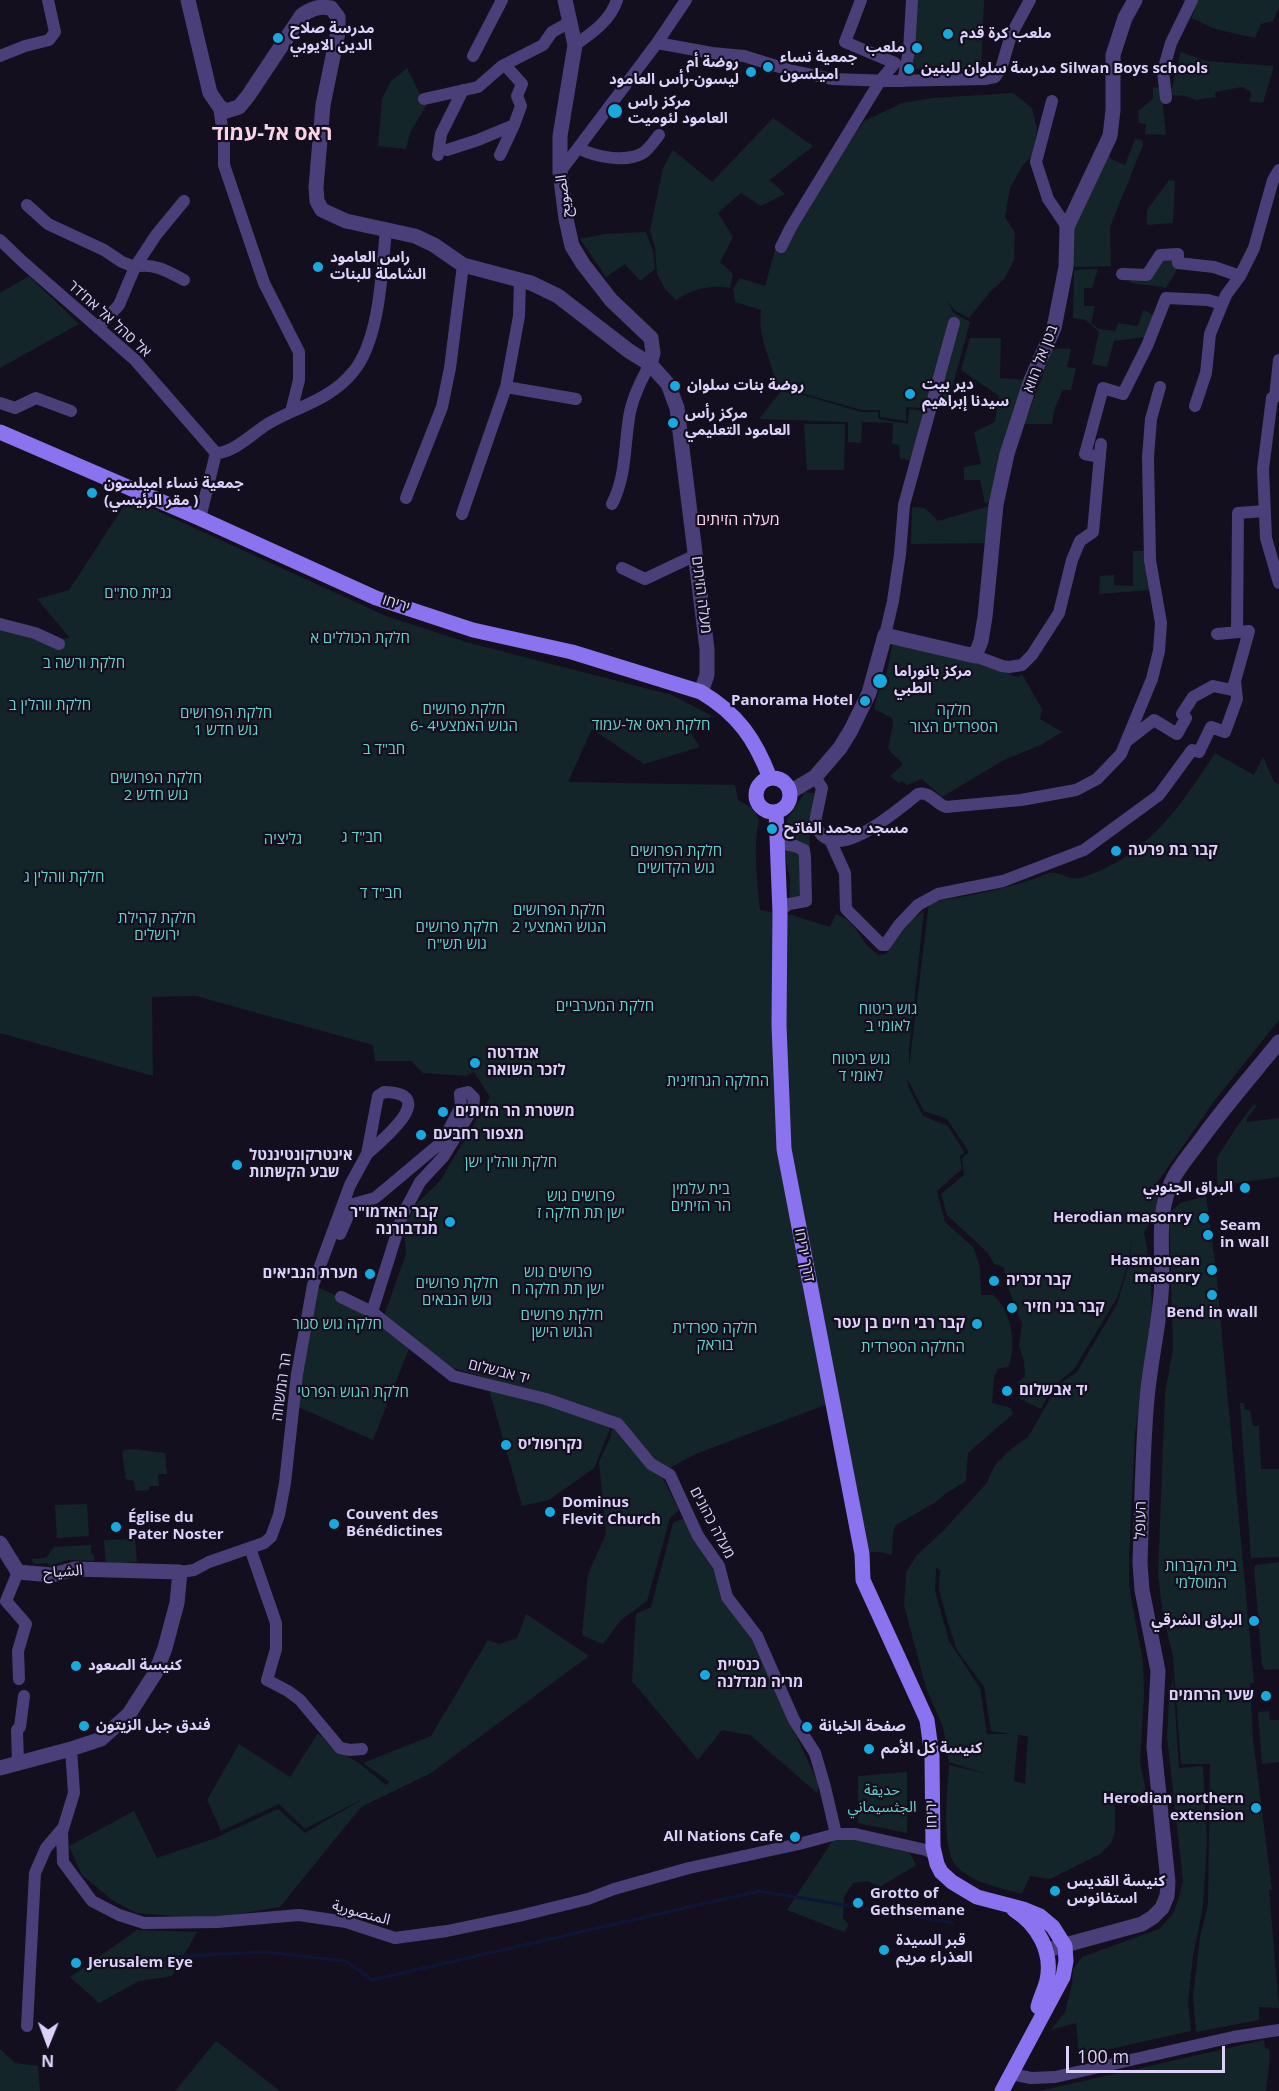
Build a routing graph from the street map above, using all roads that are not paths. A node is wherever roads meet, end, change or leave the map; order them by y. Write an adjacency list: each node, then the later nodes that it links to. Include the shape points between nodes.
1 (48, 0): 16 (street, via 55,32 49,40)
2 (188, 0): 25 (street, via 210,93)
3 (502, 0): 17 (street)
4 (565, 0): 13 (street, الصويح)
5 (616, 0): 15 (street, via 610,15)
6 (686, 0): 14 (street)
7 (861, 0): 19 (street, via 844,42 895,63)
8 (912, 0): 20 (street)
9 (1030, 0): 20 (street, via 1016,23 1002,69 995,77)
10 (1135, 0): 34 (street, בטן אל הווא, via 1113,55 1110,136)
11 (1192, 0): 22 (street, via 1171,43 1163,71)
12 (333, 4): 25 (street, via 302,15 238,107 226,111); 35 (street, מעלה הזיתים, via 338,32 323,105 317,201 322,210 346,221)
13 (570, 22): 15 (street, الصويح); 18 (street, via 552,32 543,45)
14 (657, 43): 19 (street, via 744,56 832,79); 28 (street)
15 (575, 45): 30 (street, الصويح, via 560,136)
16 (0, 56)
17 (473, 56)
18 (504, 65): 21 (street, via 478,87); 26 (street, via 522,84 517,96 521,106)
19 (880, 81): 20 (street); 37 (street)
20 (903, 81)
21 (463, 90): 23 (street); 26 (street, via 441,134 443,152)
22 (1166, 98)
23 (424, 99)
24 (1052, 101): 34 (street, via 1036,162 1048,199)
25 (219, 106): 55 (street, via 224,165 232,193 264,283 299,352 299,380)
26 (514, 125): 29 (street)
27 (659, 135): 28 (street, via 644,153 632,156 606,158)
28 (578, 148): 30 (street)
29 (500, 155)
30 (560, 172): 48 (street, الصويح, via 572,246 611,300 651,338)
31 (1277, 177): 41 (street, via 1254,248)
32 (184, 201): 39 (street)
33 (27, 205): 39 (street, via 48,224)
34 (1067, 227): 73 (street, בטן אל הווא, via 1066,267 1054,328 1031,380 1007,454 996,505 985,617)
35 (386, 229): 38 (street, מעלה הזיתים, via 415,236); 55 (street, via 378,304 360,361 335,389)
36 (0, 240): 46 (street, אל סהל אל אח'דר)
37 (781, 247)
38 (463, 265): 43 (street, מעלה הזיתים); 60 (street, via 442,407)
39 (135, 267): 42 (street, via 144,264); 46 (street, via 119,305)
40 (1122, 274): 41 (street, via 1147,275 1160,255 1178,255 1178,263 1218,268)
41 (1240, 276): 44 (street)
42 (184, 280)
43 (520, 280): 48 (street, מעלה הזיתים, via 558,296); 49 (street, via 519,316)
44 (1222, 304): 53 (street, via 1210,334 1206,373); 59 (street, via 1166,298 1123,394 1102,388 1085,454)
45 (954, 323): 71 (street, via 904,505 900,554)
46 (98, 328): 58 (street, אל סהל אל אח'דר, via 135,360)
47 (1279, 360): 62 (street, via 1263,469)
48 (650, 364): 61 (street, via 635,392 620,489); 65 (street, מעלה הזיתים, via 668,384 677,408)
49 (506, 387): 51 (street); 63 (street)
50 (1160, 387): 76 (street, via 1151,419 1149,458 1150,560 1161,623 1152,679)
51 (576, 399)
52 (0, 403): 54 (street, via 15,408 36,398)
53 (1195, 406)
54 (71, 411)
55 (291, 412): 58 (street, via 230,450)
56 (0, 432): 64 (main road, יריחו)
57 (1101, 444): 59 (street)
58 (216, 453): 64 (street)
59 (1100, 458): 73 (street, via 1093,532 1080,541 1059,613 1041,642 1018,666 1002,666)
60 (406, 498)
61 (612, 504)
62 (1265, 511): 67 (street, via 1266,538); 69 (street, via 1238,513)
63 (462, 514)
64 (200, 518): 75 (main road, יריחו, via 376,598 473,630 572,652)
65 (696, 555): 66 (street, via 645,579); 75 (street, מעלה הזיתים, via 707,649)
66 (622, 568)
67 (1279, 583)
68 (0, 624): 72 (street)
69 (1237, 632): 70 (street); 74 (street, via 1249,631)
70 (1217, 634)
71 (885, 635): 73 (street); 77 (street, via 862,711 840,748)
72 (59, 644)
73 (975, 656)
74 (1235, 681): 76 (street, via 1232,690 1213,686 1193,697 1182,714 1186,718 1177,734 1154,720); 81 (street, via 1237,699 1225,732 1211,727 1199,752 1192,750 1160,795 1084,850 1002,881 938,894 918,905 885,945 846,909 845,873)
75 (701, 692): 78 (main road, יריחו, via 739,721 753,740)
76 (1126, 742): 81 (street, via 1111,766 1076,790 946,807 927,794 918,794 877,825 849,839)
77 (815, 777): 79 (street); 81 (street, via 822,788 815,822 819,832)
78 (770, 778): 79 (main road, via 781,780); 80 (main road, via 762,782 756,795 765,810)
79 (790, 792): 80 (main road, via 786,807)
80 (776, 812): 82 (main road, דרך יריחו)
81 (831, 842)
82 (778, 843): 83 (main road, דרך יריחו); 83 (street, via 804,850 806,857 806,901)
83 (780, 910): 95 (main road, דרך יריחו, via 784,1149 862,1554 863,1580)
84 (1279, 1042): 105 (street, העופל, via 1190,1154 1175,1176 1163,1206 1163,1279 1147,1397 1140,1563 1158,1671 1154,1747 1167,1896 1154,1917 1142,1924)
85 (367, 1154): 85 (street, הר המשחה, via 404,1117 406,1097 384,1092 378,1096); 86 (street, הר המשחה, via 350,1185)
86 (313, 1285): 88 (street, via 353,1204 375,1198 443,1140 461,1106 460,1094 468,1092 474,1098 474,1108 444,1156 420,1182 403,1214); 91 (street, הר המשחה, via 279,1515 271,1537)
87 (341, 1297): 88 (street, יד אבשלום)
88 (372, 1312): 89 (street, יד אבשלום, via 453,1376 546,1399 618,1424)
89 (651, 1464): 102 (street, מעלה כהונים, via 670,1475 698,1536 719,1566 727,1597 757,1636 795,1720 815,1753)
90 (0, 1543): 92 (street)
91 (250, 1548): 93 (street, הר המשחה); 98 (street, via 276,1623 276,1649 267,1680 300,1700 340,1748)
92 (18, 1572): 93 (street, الشياح); 94 (street, via 6,1601 26,1624 18,1652)
93 (180, 1572): 97 (street, via 177,1603 156,1672 129,1714 101,1739)
94 (19, 1679)
95 (910, 1684): 103 (main road, יריחו, via 930,1735)
96 (24, 1696): 99 (street, via 21,1727 17,1730)
97 (71, 1749): 99 (street); 101 (street, المنصورية, via 74,1793)
98 (362, 1749)
99 (18, 1762): 100 (street)
100 (0, 1768)
101 (63, 1828): 102 (street, المنصورية, via 63,1862 92,1901 119,1915 144,1923 299,1915 346,1922 395,1938 519,1916 689,1868); 107 (street, via 46,1848 35,1873)
102 (836, 1834): 103 (street, via 855,1834)
103 (934, 1854): 104 (main road, יריחו, via 941,1872 957,1885 977,1897)
104 (1006, 1906): 105 (main road, יריחו, via 1041,1916); 106 (main road, יריחו, via 1030,1924)
105 (1065, 1946): 106 (street, העופל); 109 (main road, via 1063,1977)
106 (1047, 1950): 109 (main road, via 1047,1980)
107 (27, 2026)
108 (1279, 2030): 110 (street, via 1055,2076 1031,2078)
109 (1031, 2034): 110 (main road)
110 (1011, 2074): 111 (main road)
111 (1002, 2091)

